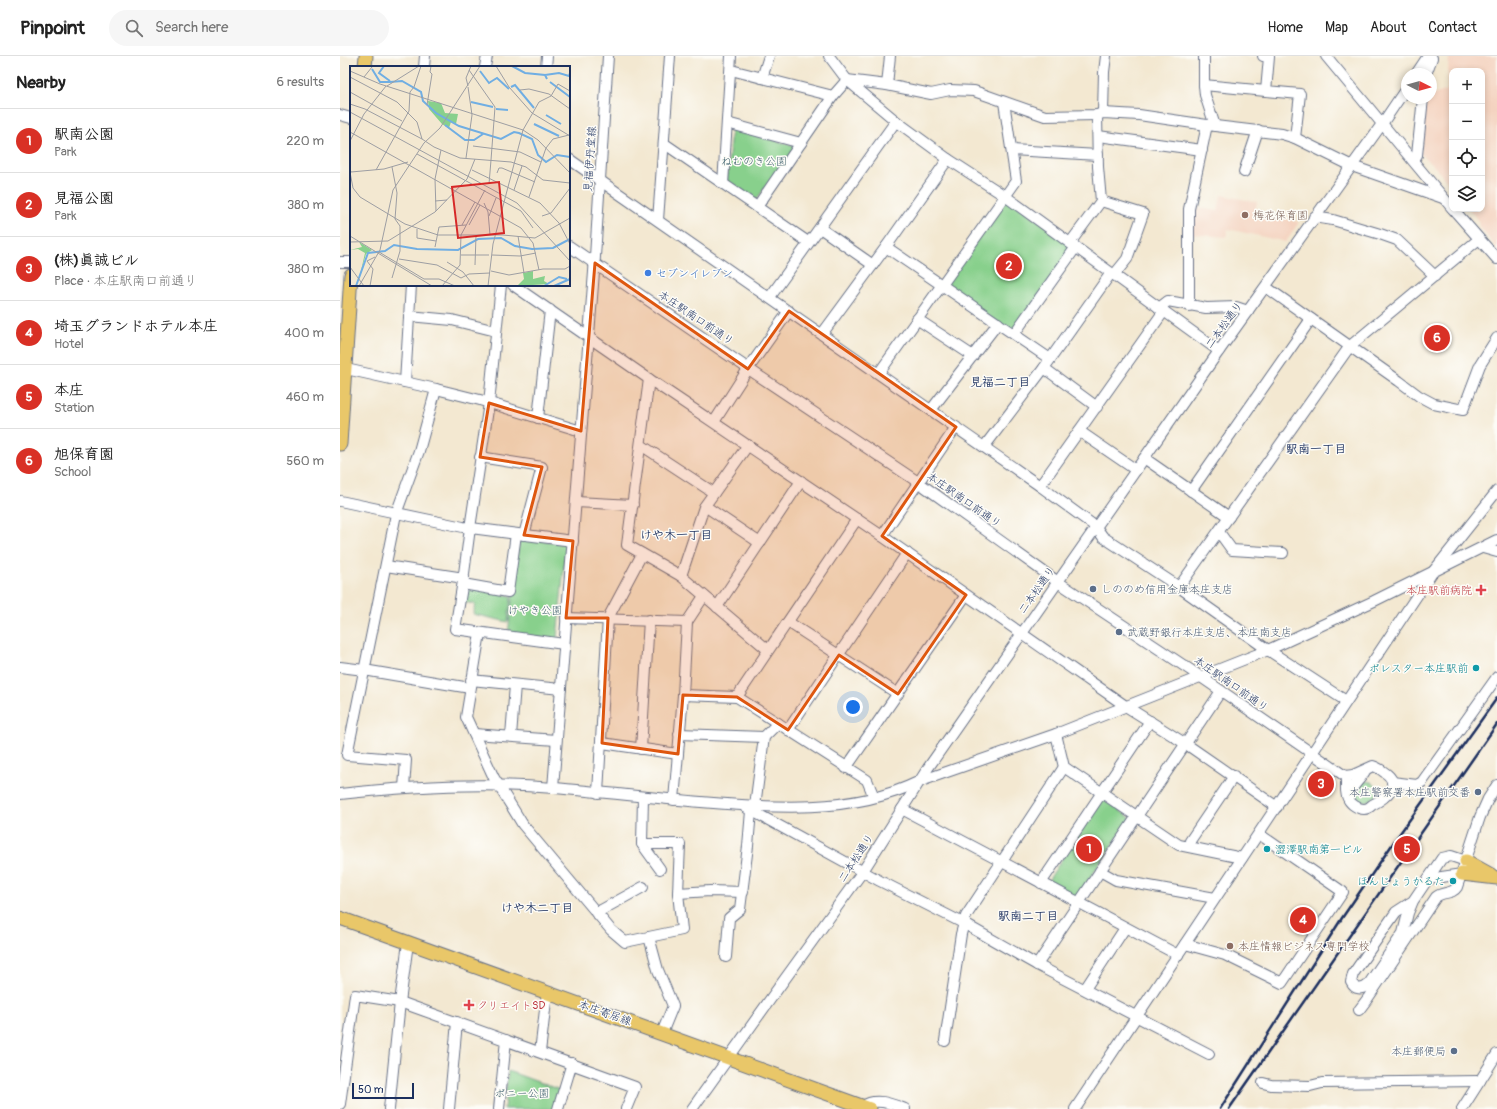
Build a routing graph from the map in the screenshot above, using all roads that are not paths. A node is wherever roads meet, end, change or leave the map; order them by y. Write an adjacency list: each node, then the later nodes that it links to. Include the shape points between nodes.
1 (425, 56): 16 (street)
2 (487, 56): 17 (street)
3 (547, 56): 18 (street)
4 (608, 56): 51 (street, 見福伊丹堂線)
5 (670, 56): 42 (street)
6 (732, 56): 21 (street)
7 (769, 56): 22 (street)
8 (829, 56): 23 (street)
9 (890, 56): 24 (street)
10 (1106, 56): 31 (street)
11 (1204, 56): 25 (street)
12 (1263, 56): 26 (street, via 1269,56)
13 (1326, 56): 36 (street)
14 (1428, 56): 19 (street)
15 (1432, 56): 20 (street)
16 (424, 66)
17 (486, 66)
18 (546, 66)
19 (1420, 68)
20 (1428, 68)
21 (730, 70): 22 (street); 35 (street)
22 (762, 78): 27 (street)
23 (847, 80): 24 (street); 27 (street); 34 (street)
24 (888, 85): 29 (street, via 931,94 950,90 974,91)
25 (1204, 85): 26 (street); 37 (street)
26 (1266, 91): 40 (street, via 1300,94)
27 (833, 96): 41 (street)
28 (1401, 96): 36 (street, 二本松通り)
29 (1004, 102): 31 (street, via 1045,116); 43 (street)
30 (1422, 104): 48 (street, via 1417,155)
31 (1100, 114): 37 (street, via 1139,115); 39 (street)
32 (340, 115): 33 (street)
33 (350, 118)
34 (896, 122): 46 (street); 61 (street)
35 (727, 123): 41 (street); 52 (street)
36 (1382, 124): 48 (street); 49 (street, 二本松通り)
37 (1211, 126): 38 (street); 44 (street)
38 (1258, 130): 40 (street); 50 (street)
39 (1098, 136): 44 (street); 45 (street)
40 (1295, 138): 49 (street)
41 (801, 143): 57 (street)
42 (664, 144): 52 (street); 60 (street)
43 (1012, 150): 45 (street); 53 (street, via 1016,181)
44 (1202, 150): 79 (street, via 1189,209)
45 (1098, 155): 55 (street)
46 (948, 159): 53 (street); 66 (street)
47 (570, 160): 51 (street)
48 (1414, 160): 54 (street)
49 (1352, 166): 54 (street); 59 (street, 二本松通り)
50 (1244, 172)
51 (601, 180): 60 (street); 68 (street, 見福伊丹堂線)
52 (723, 184): 57 (street)
53 (1004, 196): 64 (street); 72 (street)
54 (1443, 198): 56 (street)
55 (1101, 201): 64 (street); 70 (street, via 1143,214 1127,259)
56 (1449, 205)
57 (757, 207): 63 (street)
58 (1455, 212): 62 (street)
59 (1314, 217): 71 (street, via 1333,220 1397,240); 77 (street, 二本松通り)
60 (658, 220): 78 (street)
61 (820, 228): 63 (street); 69 (street)
62 (1479, 239): 67 (street); 71 (street)
63 (808, 242): 78 (street)
64 (1073, 245): 70 (street); 90 (street)
65 (570, 247): 68 (street, 本庄駅南口前通り)
66 (886, 247): 69 (street); 72 (street)
67 (1497, 259)
68 (595, 264): 91 (street, 見福伊丹堂線); 99 (street, 本庄駅南口前通り)
69 (873, 265): 89 (street)
70 (1112, 274): 80 (street); 96 (street)
71 (1436, 276): 93 (street)
72 (942, 285): 85 (street); 87 (street)
73 (350, 286): 98 (main road)
74 (411, 286): 84 (street)
75 (501, 286): 88 (street)
76 (514, 286): 81 (street)
77 (1266, 287): 83 (street, 二本松通り); 86 (street)
78 (770, 297): 82 (street)
79 (1189, 306): 80 (street, via 1168,301); 83 (street, via 1236,307)
80 (1162, 309): 94 (street); 105 (street)
81 (550, 310): 91 (street); 107 (street)
82 (789, 311): 89 (street); 99 (street)
83 (1248, 311): 94 (street, 二本松通り)
84 (409, 316): 88 (street, via 452,320); 102 (street)
85 (917, 319): 95 (street); 100 (street)
86 (1311, 319): 93 (street); 122 (street)
87 (998, 323): 90 (street); 95 (street)
88 (496, 332): 104 (street)
89 (822, 334): 100 (street)
90 (1014, 334): 96 (street)
91 (589, 337): 101 (street); 110 (street, 見福伊丹堂線)
92 (1497, 338): 93 (street, via 1480,365 1463,410 1434,404 1419,396)
93 (1350, 346): 130 (street)
94 (1219, 351): 117 (street, 二本松通り)
95 (973, 356): 106 (street)
96 (1050, 359): 97 (street)
97 (1044, 368): 105 (street); 115 (street)
98 (346, 369): 102 (street); 112 (main road)
99 (748, 369): 108 (street); 120 (street, 本庄駅南口前通り)
100 (878, 373): 106 (street)
101 (650, 379): 108 (street); 113 (street)
102 (405, 382): 103 (street)
103 (436, 389): 104 (street); 129 (street, via 419,451)
104 (489, 403): 107 (street); 116 (street)
105 (1097, 407): 111 (street)
106 (931, 410): 109 (street)
107 (538, 418): 110 (street)
108 (714, 422): 114 (street)
109 (956, 427): 115 (street); 120 (street)
110 (581, 431): 126 (street, 見福伊丹堂線)
111 (1079, 431): 118 (street); 121 (street)
112 (340, 444)
113 (641, 445): 124 (street); 127 (street)
114 (748, 445): 119 (street); 124 (street)
115 (984, 447): 121 (street)
116 (480, 457): 133 (street); 135 (street, via 542,467)
117 (1144, 458): 118 (street, 二本松通り); 122 (street)
118 (1136, 470): 132 (street, 二本松通り)
119 (801, 481): 131 (street); 139 (street)
120 (918, 482): 136 (street); 149 (street, 本庄駅南口前通り)
121 (1040, 486): 132 (street)
122 (1190, 491): 130 (street)
123 (1497, 491): 146 (street)
124 (714, 493): 128 (street)
125 (340, 501): 129 (street)
126 (576, 502): 127 (street); 138 (street, 見福伊丹堂線)
127 (633, 505): 144 (street, via 627,546)
128 (705, 506): 139 (street); 147 (street)
129 (396, 514): 133 (street); 145 (street)
130 (1229, 517): 134 (street)
131 (857, 519): 136 (street); 158 (street)
132 (1096, 527): 149 (street, 二本松通り); 150 (street, via 1103,537)
133 (470, 528): 135 (street); 148 (street)
134 (1219, 532): 143 (street, via 1232,550); 150 (street)
135 (520, 534): 138 (street); 148 (street, via 508,592)
136 (882, 536): 142 (street)
137 (1497, 540): 140 (street)
138 (573, 541): 154 (street, 見福伊丹堂線)
139 (760, 543): 153 (street)
140 (1483, 548): 141 (street); 146 (street)
141 (1497, 552)
142 (907, 553): 151 (street); 164 (street)
143 (1283, 553)
144 (642, 554): 147 (street); 155 (street)
145 (386, 566): 148 (street); 166 (street)
146 (1432, 573): 163 (street); 176 (street)
147 (680, 576): 152 (street)
148 (463, 581): 159 (street, via 455,629)
149 (1058, 582): 160 (street, 二本松通り); 167 (street, 本庄駅南口前通り)
150 (1179, 587): 163 (street)
151 (966, 595): 160 (street); 173 (street)
152 (704, 596): 153 (street); 157 (street)
153 (717, 607): 162 (street)
154 (566, 618): 155 (street); 161 (street, 見福伊丹堂線)
155 (608, 618): 156 (street); 187 (street)
156 (649, 620): 157 (street); 189 (street)
157 (687, 622): 174 (street)
158 (788, 622): 162 (street); 164 (street)
159 (480, 633): 161 (street); 169 (street)
160 (1022, 633): 177 (street); 197 (street, 二本松通り)
161 (564, 644): 171 (street, 見福伊丹堂線)
162 (768, 650): 175 (street)
163 (1268, 650): 167 (street); 176 (street)
164 (839, 655): 173 (street); 180 (street)
165 (340, 667): 166 (street)
166 (364, 670): 169 (street); 201 (street, via 347,755 406,760)
167 (1201, 677): 172 (street, 本庄駅南口前通り); 177 (street)
168 (1497, 677): 198 (street, via 1422,782 1417,786)
169 (471, 684): 170 (street); 181 (street, via 466,717)
170 (515, 685): 171 (street); 184 (street)
171 (561, 689): 186 (street, 見福伊丹堂線)
172 (1221, 691): 188 (street); 190 (street, 本庄駅南口前通り)
173 (898, 694): 193 (street)
174 (683, 695): 175 (street); 182 (street)
175 (737, 697): 179 (street)
176 (1346, 702): 190 (street)
177 (1128, 707): 178 (street); 183 (street)
178 (1150, 721): 188 (street); 204 (street)
179 (778, 723): 180 (street); 185 (street)
180 (788, 730): 193 (street)
181 (474, 734): 184 (street); 199 (street)
182 (679, 734): 185 (street); 191 (street)
183 (1056, 734): 192 (street); 197 (street)
184 (511, 736): 186 (street)
185 (764, 737): 211 (street)
186 (556, 740): 202 (street, 見福伊丹堂線)
187 (602, 743): 189 (street); 203 (street)
188 (1186, 744): 195 (street); 213 (street)
189 (641, 749): 191 (street)
190 (1312, 753): 196 (street, 本庄駅南口前通り); 210 (street)
191 (678, 754): 208 (street)
192 (1064, 767): 204 (street); 219 (street)
193 (846, 768): 207 (street, via 866,780)
194 (1366, 769): 196 (street); 198 (street, via 1377,767 1389,775); 209 (street, via 1352,789)
195 (1234, 776): 210 (street); 216 (street, via 1190,841)
196 (1345, 776): 209 (street, via 1346,796)
197 (918, 782): 207 (street, via 902,790); 212 (street, 二本松通り)
198 (1392, 782): 209 (street, via 1391,790 1386,796 1365,809 1358,808)
199 (499, 786): 201 (street); 202 (street); 234 (street, via 523,825)
200 (1497, 786): 220 (street, via 1484,808)
201 (404, 788): 205 (street)
202 (553, 788): 203 (street)
203 (598, 793): 206 (street)
204 (1102, 793): 213 (street); 227 (street)
205 (340, 794)
206 (643, 797): 208 (street); 215 (street)
207 (874, 797): 211 (street, via 840,804)
208 (674, 800): 211 (street)
209 (1350, 801)
210 (1277, 807): 214 (street)
211 (753, 808): 222 (street); 229 (street)
212 (902, 809): 219 (street); 222 (street, 二本松通り)
213 (1137, 816): 216 (street, via 1179,844); 223 (street)
214 (1259, 834): 217 (street); 240 (street, via 1343,892 1291,970 1282,983 1225,955)
215 (642, 844): 221 (street); 230 (street, via 680,844)
216 (1190, 847): 217 (street)
217 (1242, 858): 231 (street)
218 (1441, 861): 220 (street, via 1448,856); 224 (street, via 1440,866 1443,869); 226 (street)
219 (1001, 862): 227 (street); 236 (street)
220 (1466, 862): 224 (street); 225 (main road)
221 (660, 870)
222 (863, 871): 236 (street); 256 (street, 二本松通り)
223 (1100, 871): 231 (street, via 1116,880); 233 (street)
224 (1462, 874): 225 (main road); 226 (street); 247 (street, via 1453,892 1436,897)
225 (1497, 878)
226 (1428, 879): 232 (street)
227 (1041, 883): 233 (street)
228 (643, 887): 234 (street)
229 (743, 892): 230 (street); 242 (street, via 740,909 729,918)
230 (678, 893): 238 (street, via 682,930)
231 (1215, 898): 240 (street)
232 (1413, 901): 232 (street, via 1403,933 1368,985 1357,989 1351,982 1353,974 1396,912)
233 (1079, 902): 237 (street); 243 (street)
234 (596, 913): 238 (street, via 625,942)
235 (340, 918): 239 (main road, 本庄寄居線)
236 (963, 924): 243 (street); 252 (street)
237 (1125, 928): 241 (street); 244 (street)
238 (648, 937): 250 (street, via 673,1006)
239 (408, 943): 245 (main road, 本庄寄居線); 246 (street)
240 (1185, 944): 241 (street)
241 (1178, 955): 248 (street)
242 (726, 957)
243 (1037, 965): 244 (street)
244 (1085, 989): 248 (street)
245 (547, 993): 250 (main road, 本庄寄居線); 253 (street)
246 (400, 1002): 249 (street); 262 (street, via 355,995); 264 (street)
247 (1359, 1010)
248 (1136, 1016): 254 (street); 271 (street)
249 (457, 1022): 251 (street); 265 (street)
250 (662, 1033): 256 (main road, 本庄寄居線)
251 (506, 1040): 253 (street); 266 (street)
252 (945, 1041)
253 (540, 1052): 257 (street)
254 (1210, 1054)
255 (1497, 1054): 259 (street)
256 (729, 1058): 263 (main road, 本庄寄居線); 269 (street, 二本松通り)
257 (572, 1063): 267 (street); 268 (street, via 636,1087)
258 (1497, 1070): 259 (street)
259 (1486, 1071): 260 (street)
260 (1480, 1081): 261 (street, via 1322,1083 1310,1086); 272 (street)
261 (1263, 1083)
262 (340, 1097)
263 (865, 1108): 270 (street, via 870,1102 877,1102)
264 (389, 1109)
265 (449, 1109)
266 (500, 1109)
267 (558, 1109)
268 (626, 1109)
269 (692, 1109)
270 (905, 1109)
271 (1075, 1109)
272 (1462, 1109)

